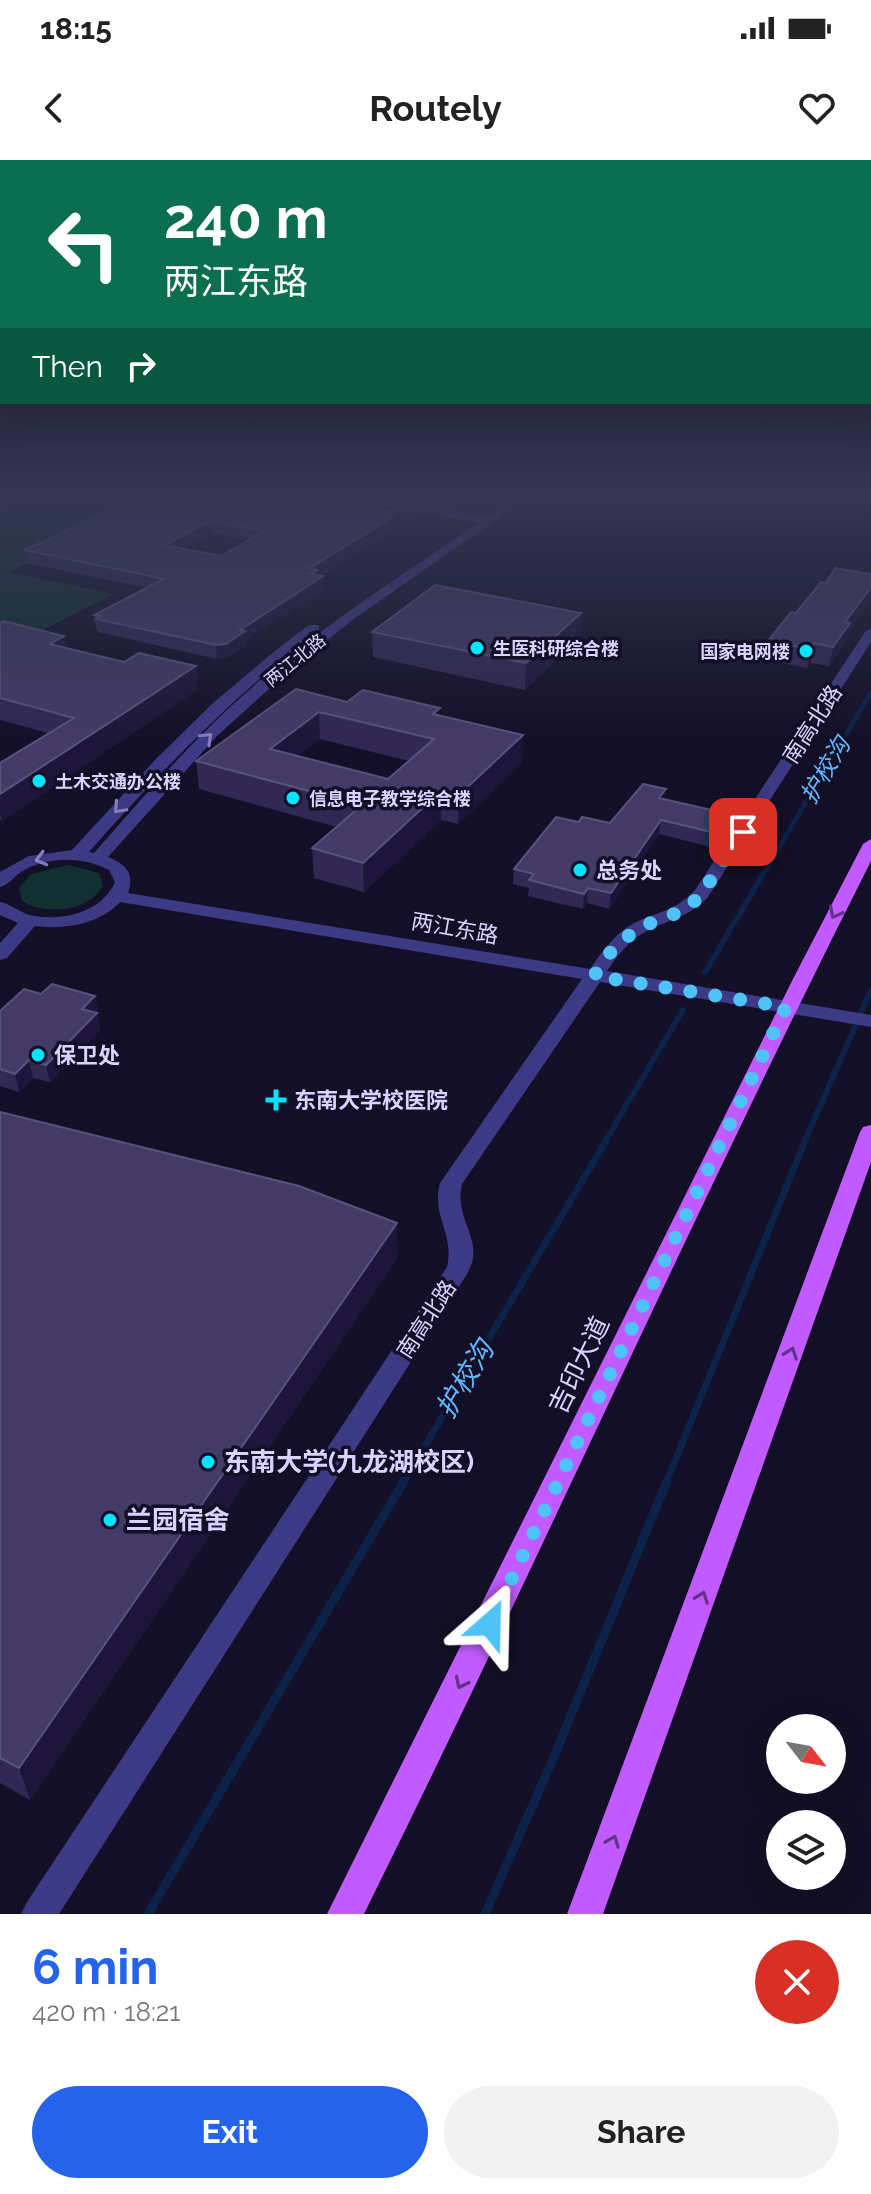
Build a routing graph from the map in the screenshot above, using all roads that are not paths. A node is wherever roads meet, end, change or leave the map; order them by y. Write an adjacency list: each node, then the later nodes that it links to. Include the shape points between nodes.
1 (383, 579): 5 (street, 两江北路, one-way to 5, via 248,677 171,750)
2 (406, 579): 6 (street, 两江北路, one-way to 2, via 252,695)
3 (871, 632): 12 (street, 南高北路, via 702,893 687,909 638,928 612,950)
4 (871, 844): 13 (main road, 吉印大道, one-way to 13)
5 (77, 855): 6 (street); 7 (street, one-way to 7, via 32,861)
6 (98, 858): 8 (street, via 118,869 123,879)
7 (3, 876)
8 (116, 896): 10 (street, via 74,919); 12 (street, 两江东路)
9 (0, 907): 10 (street)
10 (30, 921): 11 (street)
11 (0, 954)
12 (594, 976): 13 (street, 两江东路); 16 (street, 南高北路, via 451,1183 446,1200 462,1247 459,1268)
13 (786, 1007): 14 (street, 两江东路); 17 (main road, 吉印大道, one-way to 17)
14 (871, 1021)
15 (871, 1132): 18 (main road, one-way to 15)
16 (39, 1914)
17 (345, 1914)
18 (585, 1914)

